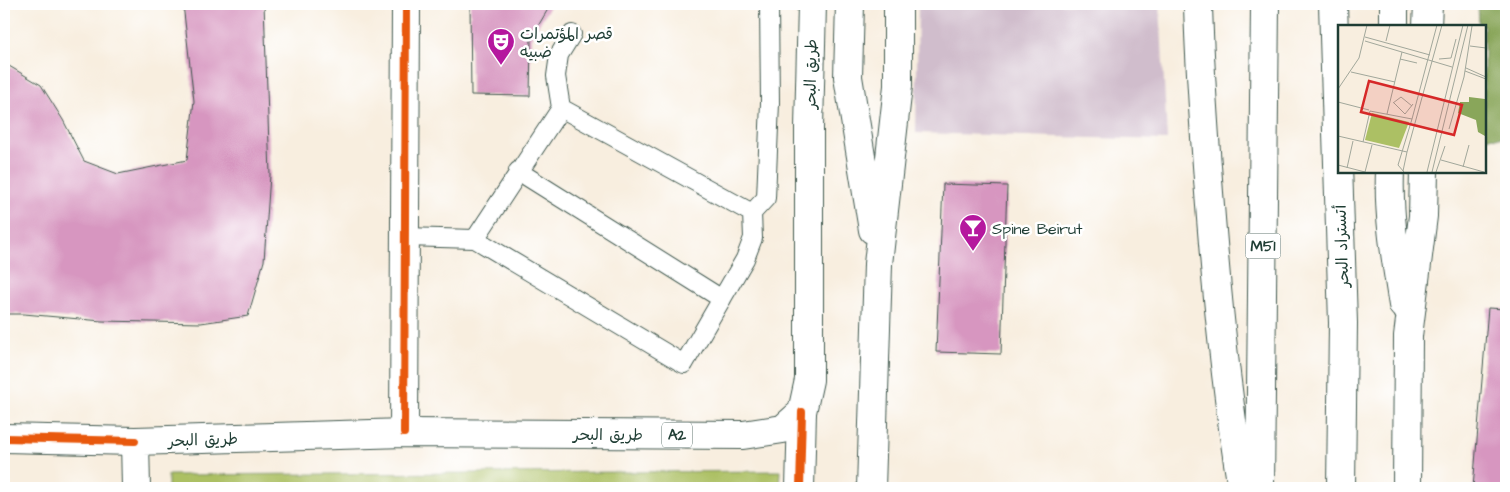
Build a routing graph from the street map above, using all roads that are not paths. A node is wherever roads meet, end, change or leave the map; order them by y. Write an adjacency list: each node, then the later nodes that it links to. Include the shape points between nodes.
1 (406, 4): 21 (main road)
2 (768, 4): 20 (lane, via 770,103 766,198)
3 (812, 4): 26 (main road, طريق البحر, via 809,380)
4 (850, 4): 23 (main road, via 848,77)
5 (898, 4): 23 (main road, via 898,86)
6 (1198, 4): 33 (main road, via 1200,76 1221,340)
7 (1265, 4): 34 (main road, M51)
8 (1333, 4): 15 (main road, أتستراد البحر)
9 (1394, 4): 11 (main road)
10 (1428, 4): 12 (main road)
11 (1394, 25)
12 (1427, 25)
13 (572, 34): 14 (lane, via 559,55 556,76)
14 (561, 108): 16 (lane); 20 (lane)
15 (1338, 164)
16 (518, 171): 22 (lane); 24 (lane)
17 (1338, 172): 35 (main road, أتستراد البحر, via 1343,323)
18 (1390, 172): 25 (main road, via 1396,258)
19 (1424, 172): 25 (main road, via 1423,216)
20 (752, 213): 24 (lane, via 753,238)
21 (405, 237): 22 (lane); 27 (main road)
22 (475, 239): 24 (lane, via 684,364)
23 (878, 264): 32 (main road)
24 (722, 299)
25 (1408, 336): 36 (main road)
26 (802, 412): 27 (main road, طريق البحر / A2, via 783,430 743,435); 31 (main road)
27 (404, 433): 29 (main road, طريق البحر / A2)
28 (4, 438): 29 (main road, طريق البحر)
29 (135, 441): 30 (main road)
30 (136, 488)
31 (800, 488)
32 (871, 488)
33 (1242, 488)
34 (1260, 488)
35 (1341, 488)
36 (1407, 488)

